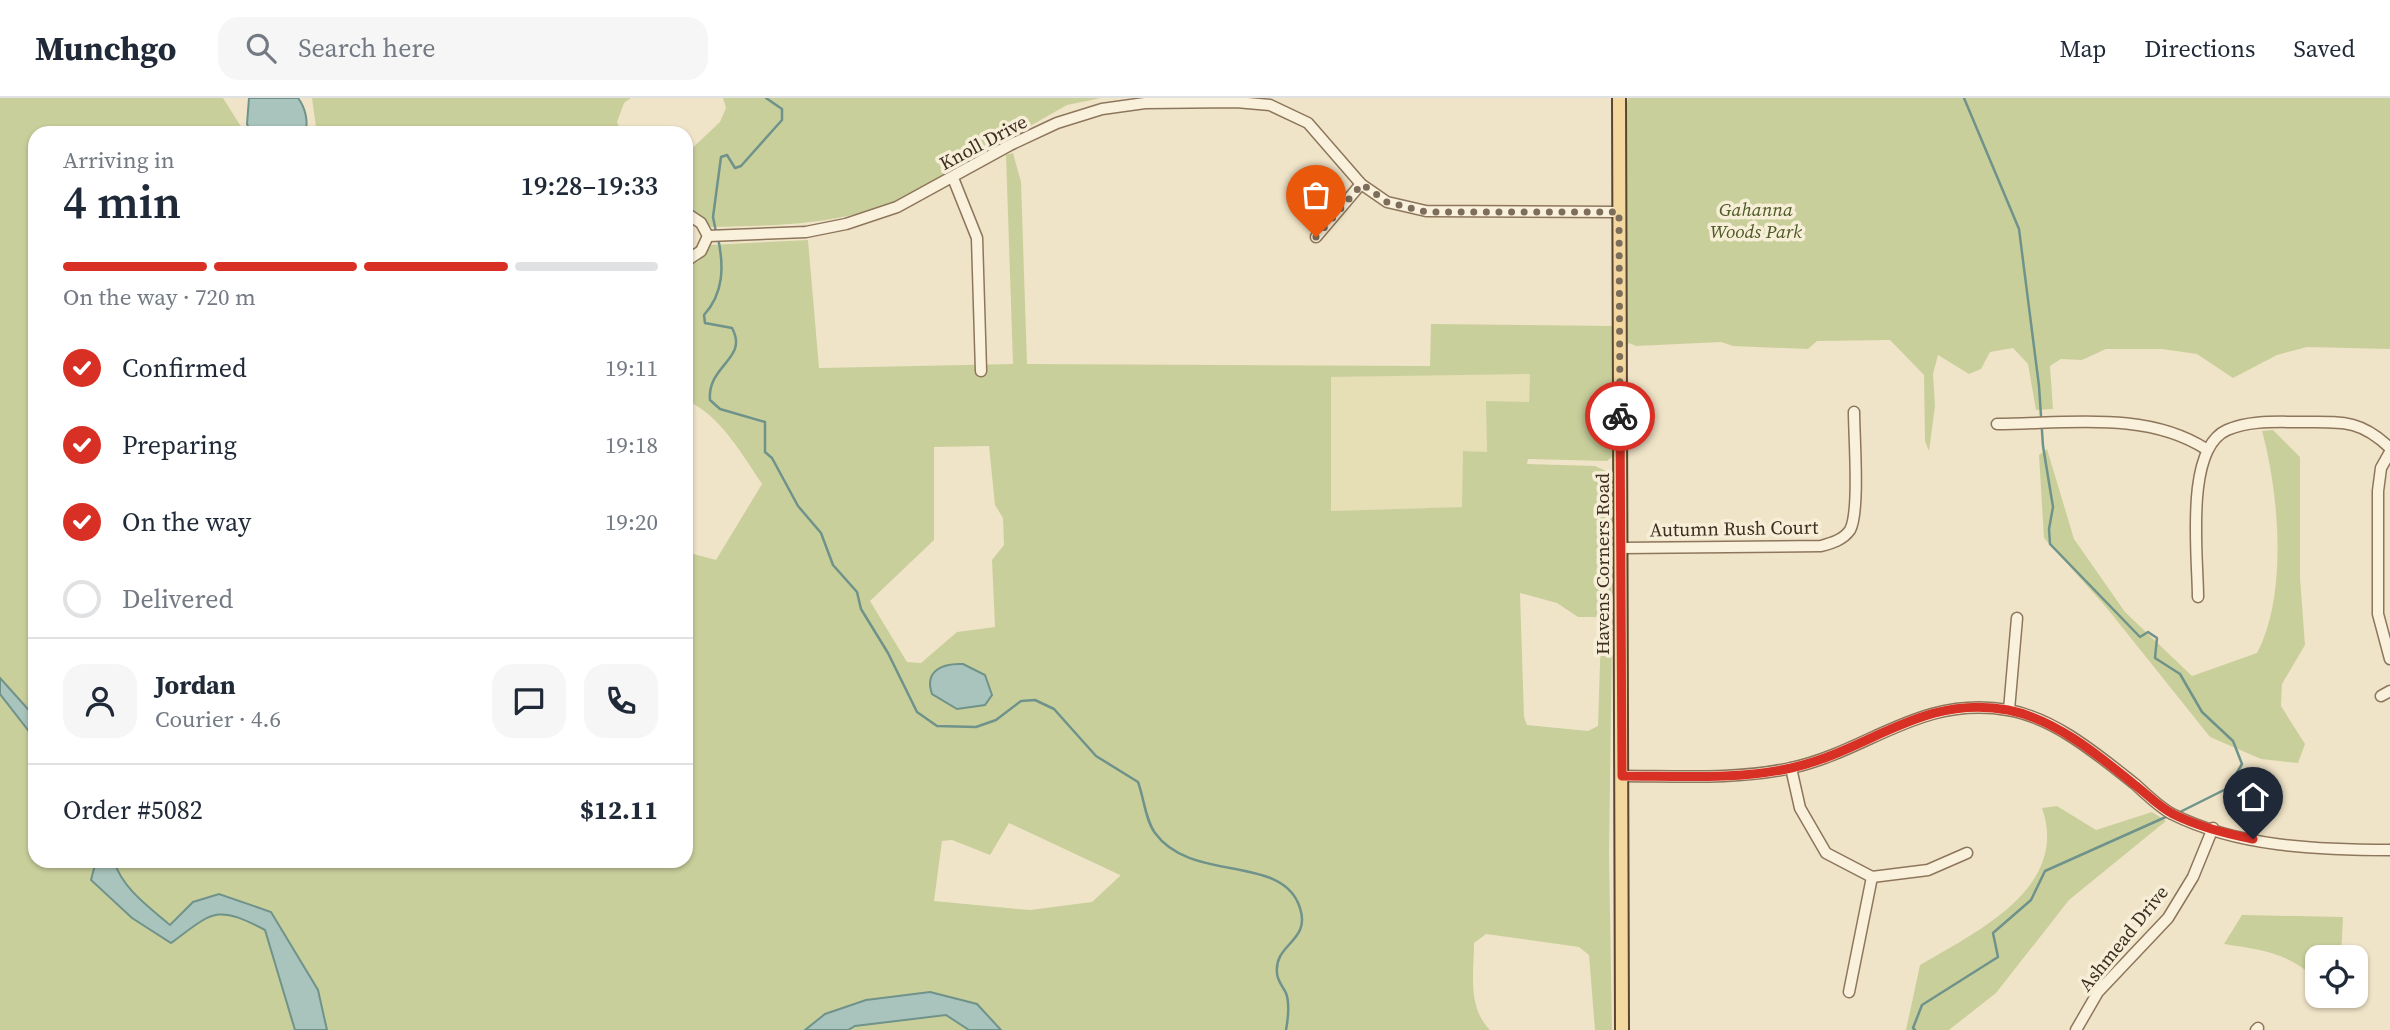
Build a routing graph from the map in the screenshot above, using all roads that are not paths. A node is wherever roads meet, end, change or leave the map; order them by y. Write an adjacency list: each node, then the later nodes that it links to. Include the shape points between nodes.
1 (1619, 98): 4 (main road, Havens Corners Road)
2 (953, 178): 3 (street, Knoll Drive, via 1057,123 1101,109 1145,103 1236,102 1270,105 1308,123); 6 (street, Knoll Drive, via 897,207 846,224 806,232); 9 (street, via 977,239)
3 (1362, 184): 4 (street, Knoll Drive, via 1387,202 1426,212); 7 (street)
4 (1619, 212): 14 (main road, Havens Corners Road)
5 (693, 218): 6 (street)
6 (708, 236): 8 (street)
7 (1316, 237)
8 (693, 256)
9 (981, 371)
10 (1854, 412): 14 (street, Autumn Rush Court, via 1854,513 1850,529 1838,541 1821,546)
11 (1997, 424): 12 (street, via 2141,424)
12 (2206, 449): 13 (street, via 2224,431 2249,423 2343,422 2370,430); 15 (street, via 2198,475)
13 (2390, 450): 17 (street, via 2381,468 2378,491 2378,614)
14 (1621, 548): 20 (main road, Havens Corners Road)
15 (2198, 597)
16 (2017, 618): 18 (street)
17 (2390, 659)
18 (2009, 710): 19 (street, via 1942,710); 21 (street, via 2049,723 2171,813)
19 (1791, 768): 20 (street, via 1715,776); 24 (street, via 1800,808 1826,853)
20 (1622, 776): 26 (main road, Havens Corners Road)
21 (2213, 828): 22 (street, via 2230,835 2324,850); 27 (street, Ashmead Drive, via 2193,877 2168,918 2098,992)
22 (2390, 850)
23 (1967, 853): 24 (street, via 1928,870)
24 (1872, 877): 25 (street)
25 (1849, 992)
26 (1622, 1030)
27 (2076, 1030)

